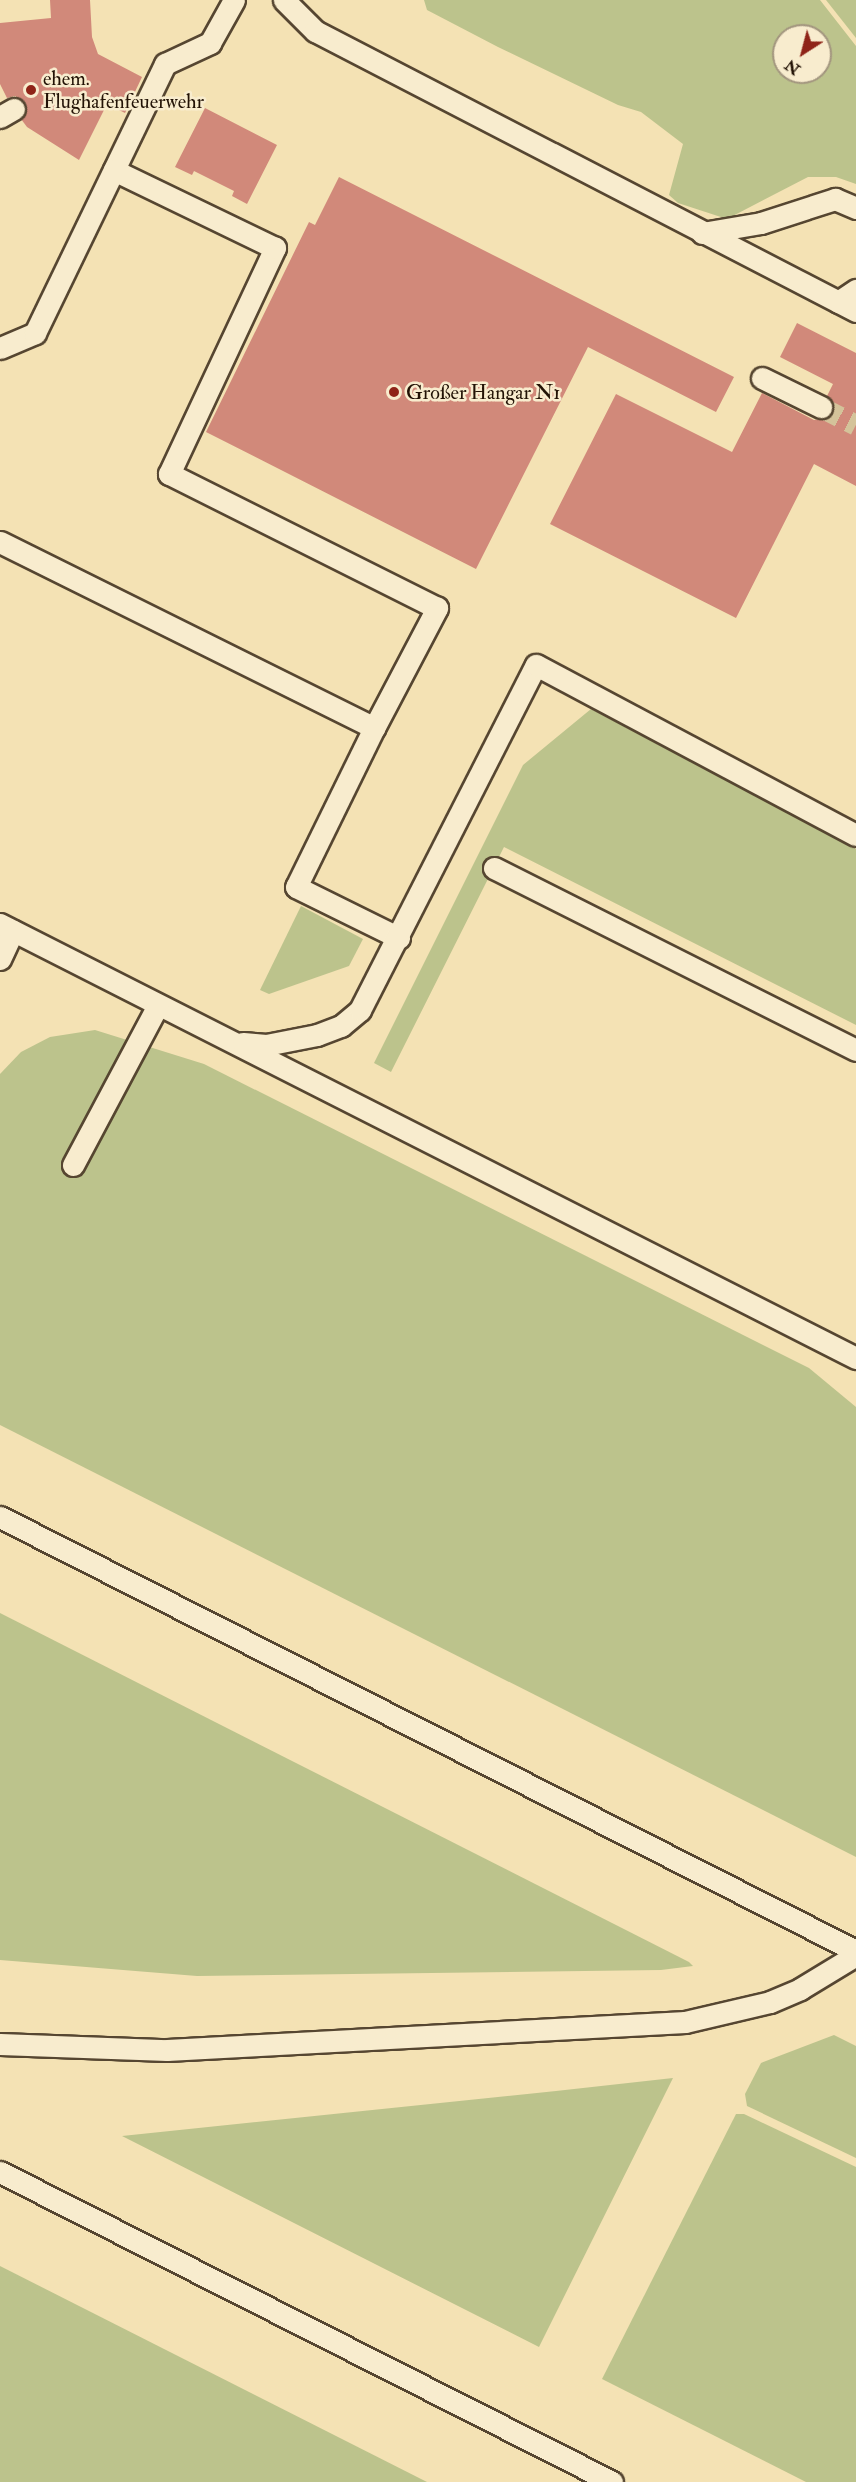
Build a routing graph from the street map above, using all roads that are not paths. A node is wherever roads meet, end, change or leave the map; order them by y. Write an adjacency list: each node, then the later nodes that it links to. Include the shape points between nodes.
1 (234, 0): 3 (lane, via 210,43 165,64)
2 (284, 0): 5 (lane, via 315,31)
3 (114, 170): 8 (lane, via 34,333); 12 (lane, via 275,248 169,474 437,608)
4 (856, 208): 5 (lane, via 835,199 761,223)
5 (702, 233): 7 (lane)
6 (856, 290): 7 (lane)
7 (847, 306)
8 (0, 348)
9 (762, 378): 10 (lane)
10 (821, 407)
11 (0, 542): 12 (lane)
12 (374, 728): 16 (lane, via 296,887)
13 (856, 835): 16 (lane, via 536,665)
14 (494, 868): 20 (lane)
15 (7, 928): 17 (lane); 18 (lane)
16 (399, 938): 19 (lane, via 374,990 360,1010 341,1026 266,1045)
17 (0, 959)
18 (159, 1005): 19 (lane); 21 (lane)
19 (220, 1036): 22 (lane)
20 (856, 1050)
21 (74, 1165)
22 (852, 1357)
23 (0, 1517): 24 (lane)
24 (856, 1951)
25 (856, 1956): 26 (lane, via 770,2002 685,2022 167,2050)
26 (0, 2044)
27 (0, 2172): 28 (lane)
28 (612, 2482)

